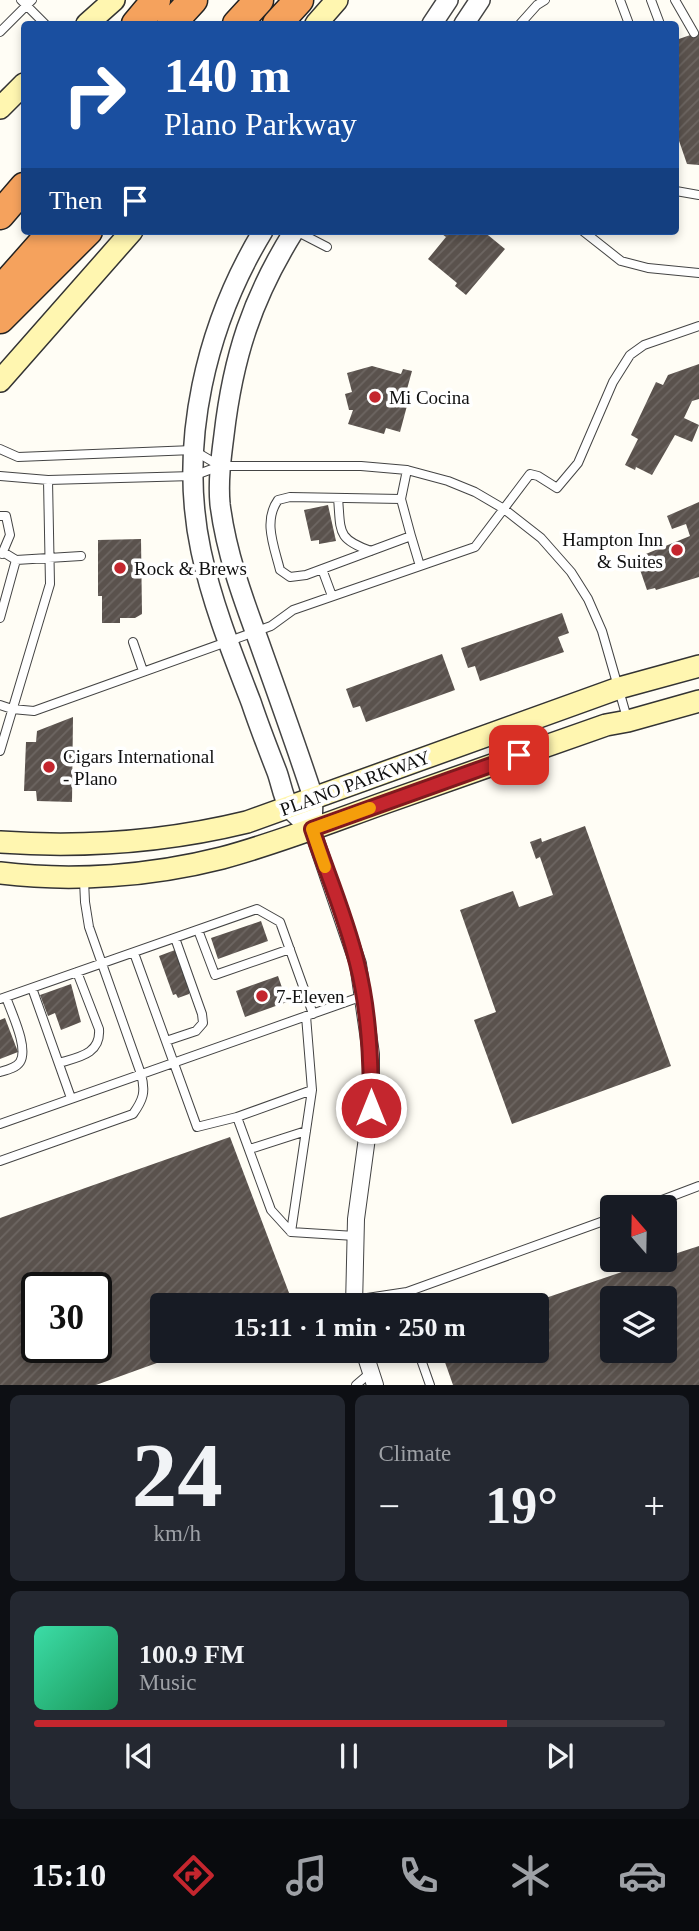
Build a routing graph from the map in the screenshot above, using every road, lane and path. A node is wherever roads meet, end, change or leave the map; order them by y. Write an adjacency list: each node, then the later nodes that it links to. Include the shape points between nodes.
1 (114, 0): 15 (main road)
2 (156, 0): 16 (highway)
3 (193, 0): 17 (highway)
4 (259, 0): 18 (highway)
5 (299, 0): 19 (highway)
6 (337, 0): 20 (main road)
7 (448, 0): 21 (street)
8 (480, 0): 22 (street)
9 (545, 0): 23 (lane)
10 (620, 0): 24 (lane)
11 (651, 0): 25 (lane)
12 (675, 0): 27 (lane)
13 (26, 2): 14 (lane); 26 (lane)
14 (42, 21)
15 (91, 21)
16 (138, 21)
17 (174, 21)
18 (240, 21)
19 (280, 21)
20 (319, 21)
21 (434, 21)
22 (466, 21)
23 (523, 21)
24 (628, 21)
25 (659, 21)
26 (0, 32)
27 (694, 33)
28 (21, 88): 29 (main road)
29 (0, 108)
30 (21, 190): 33 (highway)
31 (679, 192): 32 (lane)
32 (699, 195)
33 (0, 215)
34 (49, 235): 43 (highway)
35 (84, 235): 44 (highway)
36 (128, 235): 46 (main road)
37 (261, 235): 48 (street, via 247,257 213,344)
38 (292, 235): 49 (street, via 254,303 239,349)
39 (303, 235): 41 (lane)
40 (588, 235): 42 (lane, via 621,261)
41 (327, 247)
42 (699, 273)
43 (0, 291)
44 (0, 320)
45 (699, 326): 56 (lane, via 643,345 630,355 613,382 578,463 557,488 530,474)
46 (0, 381)
47 (0, 449): 48 (lane, via 18,457)
48 (193, 450): 49 (lane); 51 (street)
49 (220, 466): 50 (lane); 51 (lane); 68 (street, via 227,542)
50 (407, 470): 55 (lane); 56 (lane, via 466,488)
51 (193, 475): 53 (lane); 69 (street, via 201,551)
52 (0, 476): 53 (lane)
53 (48, 480): 62 (lane)
54 (338, 498): 55 (lane); 59 (lane, via 345,538); 65 (lane, via 290,497 278,500 271,509 269,525 280,570 290,577)
55 (401, 499): 58 (lane)
56 (505, 509): 64 (lane, via 475,547); 73 (lane, via 541,538 571,572 602,631)
57 (0, 516): 60 (lane, via 6,516 10,535)
58 (411, 536): 59 (lane); 64 (lane)
59 (371, 551): 65 (lane)
60 (2, 554): 63 (lane)
61 (81, 556): 62 (lane)
62 (51, 558): 63 (lane); 76 (lane, via 51,584)
63 (16, 560): 67 (lane)
64 (420, 566): 66 (lane)
65 (322, 569): 66 (lane)
66 (332, 596): 68 (lane, via 293,610)
67 (0, 618)
68 (255, 632): 69 (lane); 79 (street)
69 (228, 641): 72 (lane); 80 (street)
70 (133, 642): 72 (lane)
71 (699, 666): 73 (main road, PLANO PARKWAY)
72 (143, 671): 76 (lane, via 34,711)
73 (619, 688): 77 (lane); 79 (main road, PLANO PARKWAY)
74 (699, 701): 77 (main road, PLANO PARKWAY)
75 (0, 705): 76 (lane)
76 (12, 709): 78 (lane)
77 (628, 721): 81 (main road, PLANO PARKWAY)
78 (0, 751)
79 (313, 797): 80 (main road, PLANO PARKWAY); 81 (street)
80 (289, 807): 81 (street); 82 (main road, PLANO PARKWAY, via 247,822 152,841 54,846)
81 (312, 829): 84 (main road, PLANO PARKWAY, via 221,858); 92 (street, via 346,923)
82 (0, 842)
83 (0, 873): 84 (main road, PLANO PARKWAY)
84 (84, 877): 89 (lane, via 89,928)
85 (198, 930): 86 (lane); 87 (lane, via 257,909 280,922); 87 (lane, via 215,975)
86 (175, 938): 88 (lane); 95 (lane, via 203,1023 196,1031)
87 (290, 949): 94 (lane)
88 (134, 953): 89 (lane); 95 (lane)
89 (101, 964): 90 (lane); 99 (lane)
90 (78, 972): 91 (lane); 97 (lane, via 100,1039 90,1053)
91 (32, 988): 93 (lane); 97 (lane)
92 (363, 996): 94 (lane); 111 (street, via 371,1055 371,1108)
93 (3, 998): 98 (lane, via 23,1054 15,1067)
94 (310, 1015): 96 (lane); 100 (lane)
95 (166, 1041): 96 (lane)
96 (174, 1062): 99 (lane); 102 (lane, via 197,1127)
97 (59, 1063): 101 (lane)
98 (0, 1072)
99 (141, 1074): 101 (lane); 106 (lane, via 143,1100 133,1114)
100 (312, 1090): 102 (lane); 104 (lane)
101 (71, 1098): 103 (lane)
102 (237, 1116): 105 (lane)
103 (0, 1124)
104 (306, 1131): 105 (lane); 110 (lane)
105 (250, 1149): 110 (lane, via 271,1210)
106 (0, 1161)
107 (699, 1186): 108 (lane)
108 (675, 1195)
109 (600, 1222): 112 (lane)
110 (291, 1232): 111 (lane)
111 (356, 1236): 113 (street)
112 (407, 1292): 114 (lane)
113 (354, 1293)
114 (402, 1293)
115 (422, 1363): 118 (lane)
116 (372, 1379): 117 (lane)
117 (356, 1385)
118 (430, 1385)

